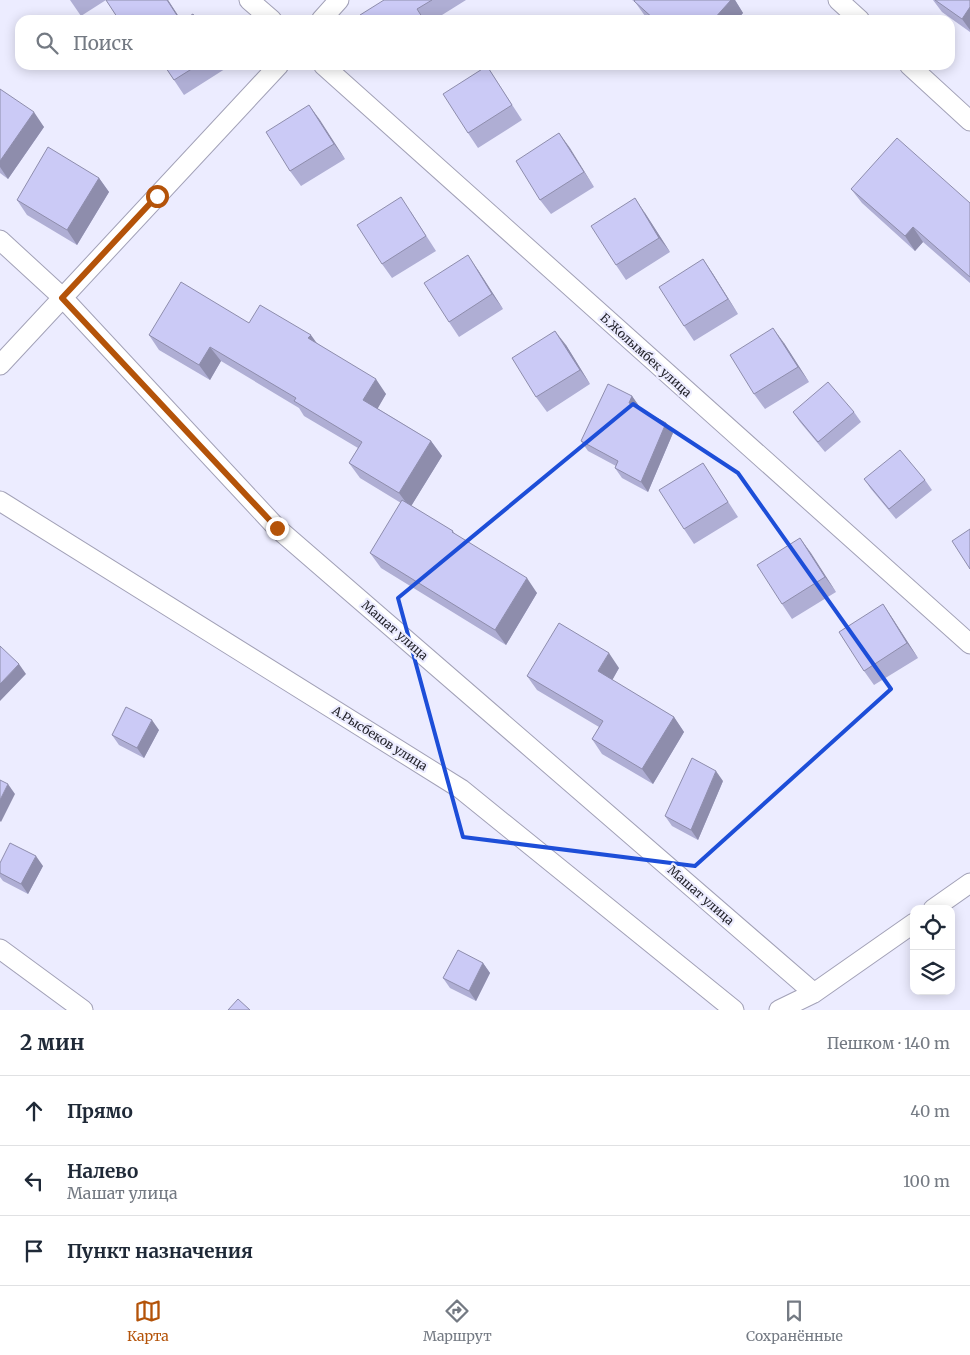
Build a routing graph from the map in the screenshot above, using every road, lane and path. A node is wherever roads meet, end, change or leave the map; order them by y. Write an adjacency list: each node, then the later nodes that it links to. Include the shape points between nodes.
1 (249, 0): 4 (street)
2 (339, 0): 5 (street)
3 (838, 0): 6 (street)
4 (266, 15)
5 (326, 15)
6 (854, 15)
7 (274, 70): 12 (street)
8 (328, 70): 15 (street, Б.Жолымбек улица)
9 (914, 70): 10 (street)
10 (970, 121)
11 (0, 240): 12 (street, Машат улица)
12 (62, 298): 13 (street); 20 (street, Машат улица, via 277,528)
13 (0, 365)
14 (0, 501): 22 (street, А.Рысбеков улица, via 461,790)
15 (970, 644)
16 (970, 883): 17 (street)
17 (939, 905)
18 (910, 926): 20 (street)
19 (0, 949): 21 (street)
20 (814, 993): 23 (street)
21 (82, 1010)
22 (734, 1010)
23 (779, 1010)

